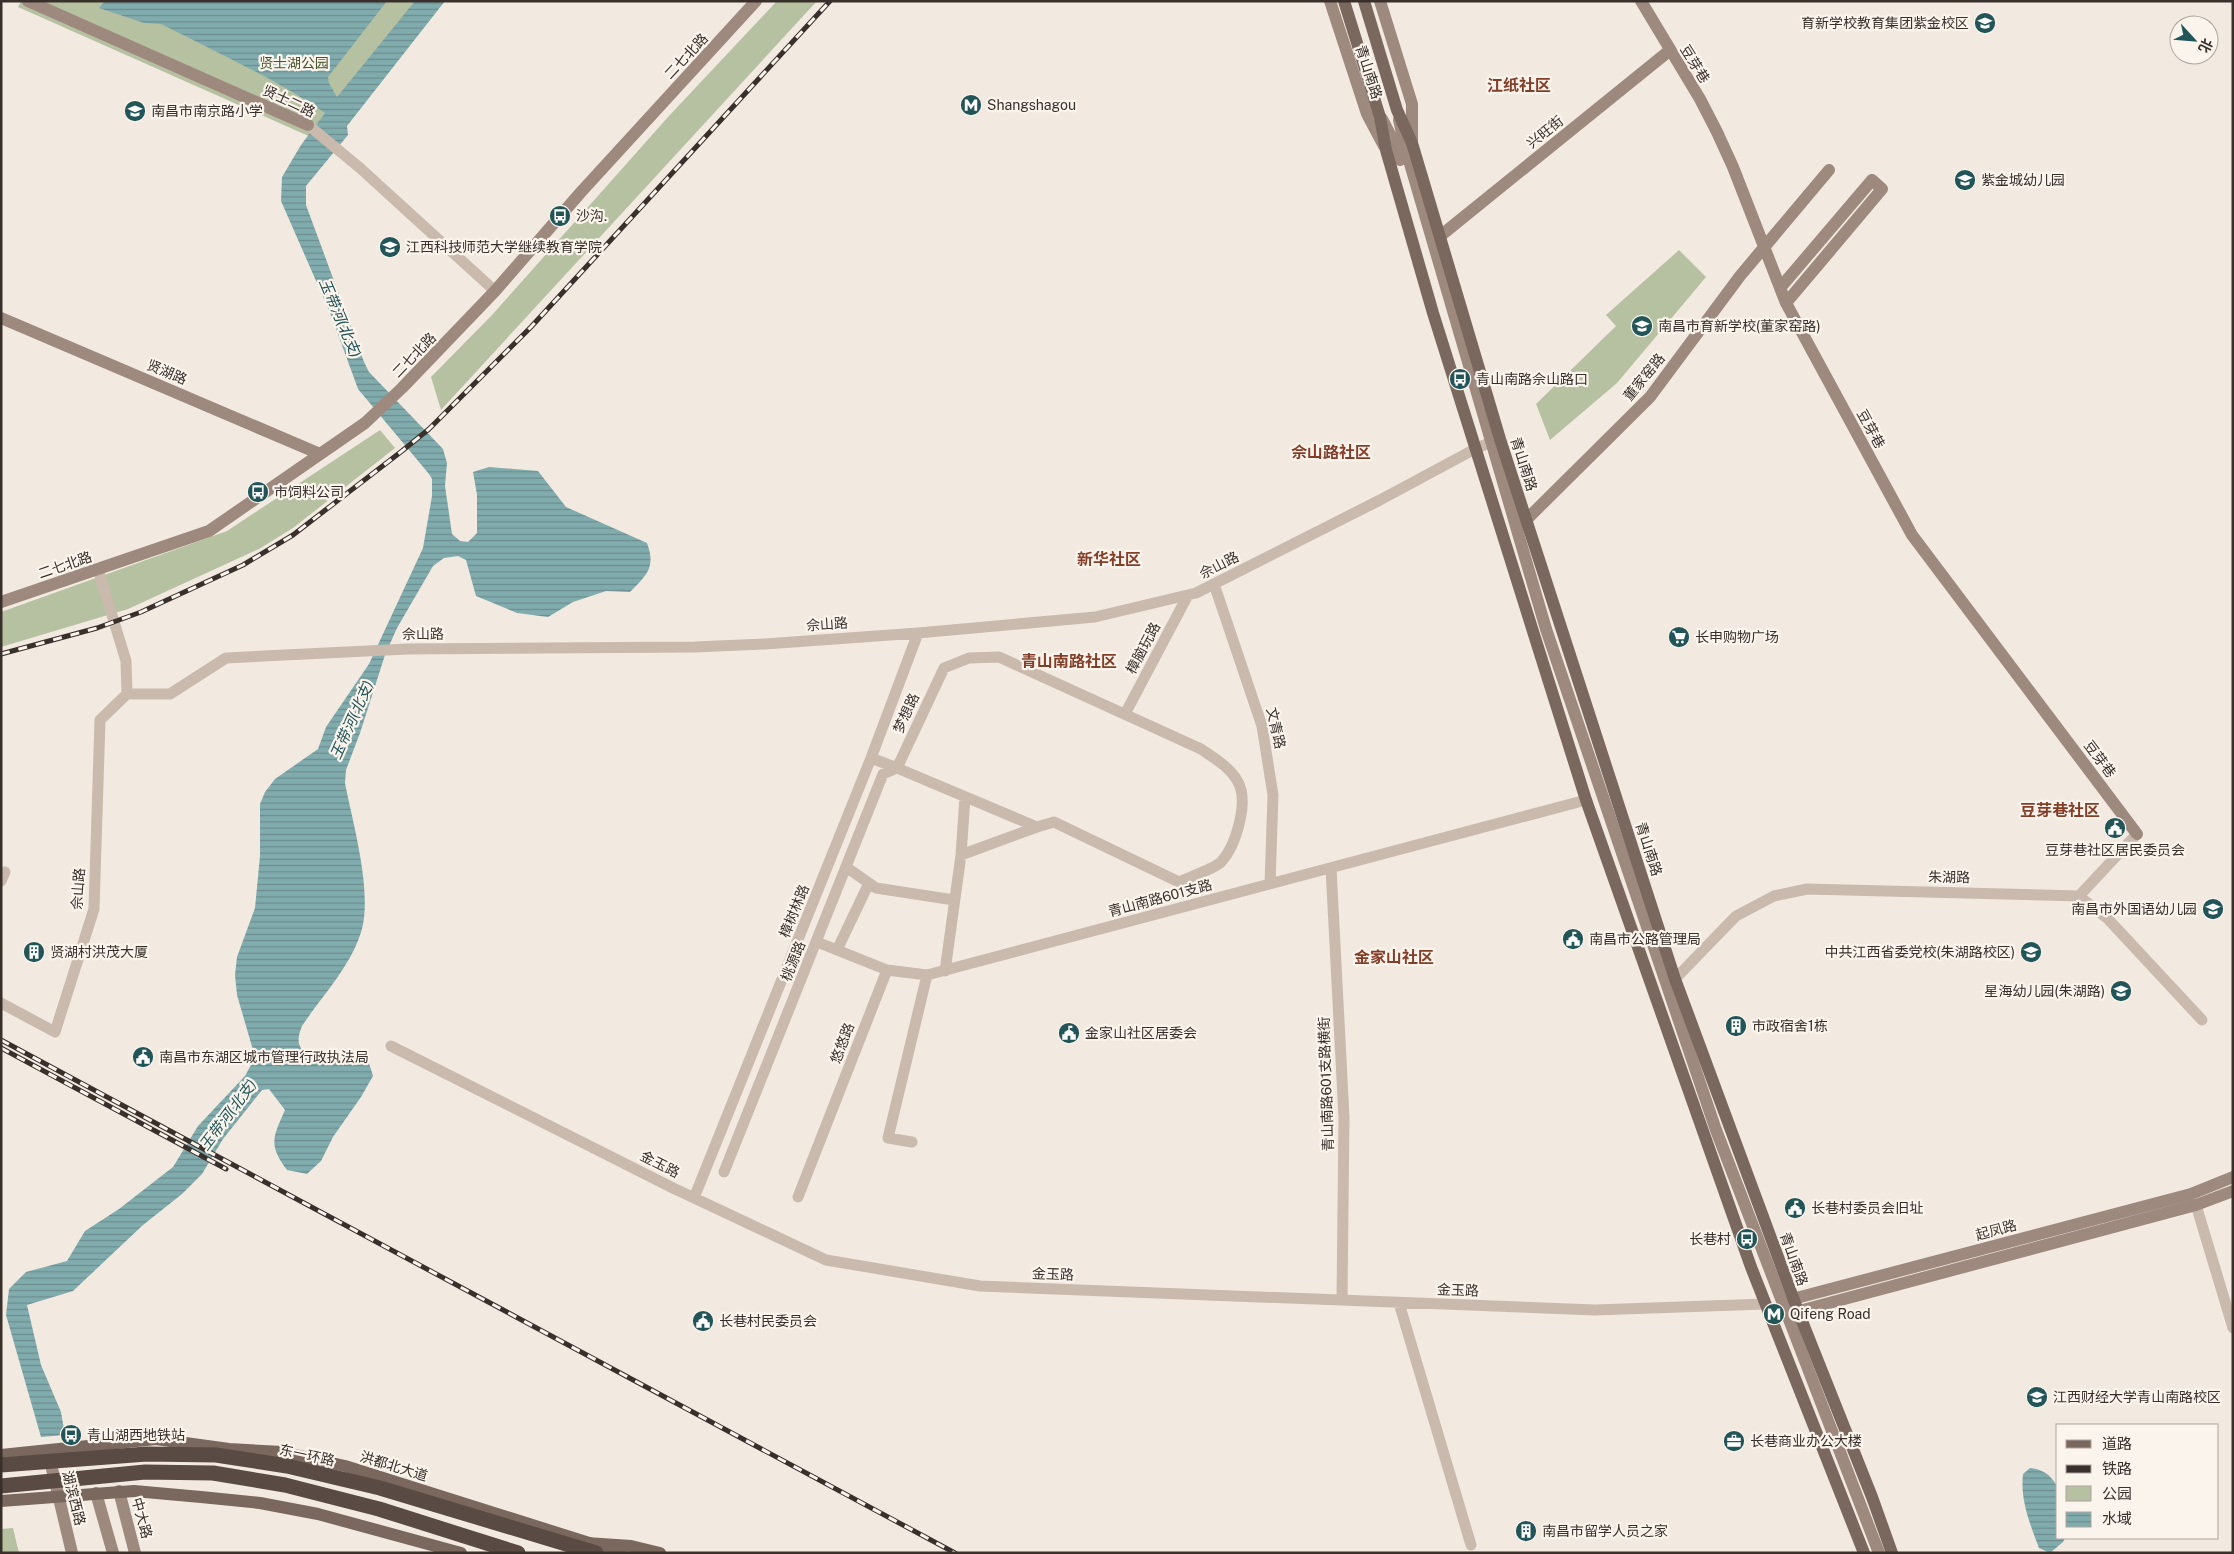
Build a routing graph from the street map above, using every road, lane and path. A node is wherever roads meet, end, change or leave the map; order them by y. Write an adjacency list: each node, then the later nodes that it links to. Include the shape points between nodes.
1 (28, 1): 11 (street, 贤士二路)
2 (756, 1): 18 (street, 二七北路)
3 (1330, 1): 13 (street, 青山南路, via 1367,114)
4 (1344, 1): 10 (main road, 青山南路)
5 (1364, 1): 9 (main road, 青山南路)
6 (1380, 1): 12 (street, 青山南路, via 1412,104)
7 (1641, 1): 8 (street, 豆芽巷)
8 (1669, 50): 15 (street, 兴旺街); 16 (street, 豆芽巷, via 1717,132)
9 (1397, 110): 12 (main road, 青山南路); 22 (street)
10 (1380, 117): 13 (main road, 青山南路); 22 (street, via 1396,146)
11 (308, 125): 18 (street, 贤士二路)
12 (1412, 144): 15 (main road, 青山南路)
13 (1386, 150): 22 (main road, 青山南路, via 1433,313)
14 (1829, 170): 16 (street, 董家窑路)
15 (1439, 238): 22 (main road, 青山南路)
16 (1765, 247): 17 (street, 豆芽巷); 24 (street, 董家窑路, via 1650,397)
17 (1780, 288): 19 (street, 豆芽巷); 19 (street, via 1872,180 1882,188)
18 (495, 291): 23 (street, 二七北路, via 365,423)
19 (1786, 303): 37 (street, 豆芽巷, via 1912,535)
20 (1, 318): 23 (street, 贤湖路)
21 (1, 324): 23 (street, 贤湖路)
22 (1488, 444): 24 (main road, 青山南路); 24 (main road, 青山南路); 26 (street, 佘山路)
23 (318, 456): 25 (street, 二七北路, via 209,531)
24 (1515, 531): 35 (main road, 青山南路); 50 (main road, 青山南路); 63 (street, via 1688,1050)
25 (98, 569): 28 (street, 二七北路); 30 (street, via 126,661)
26 (1214, 584): 27 (street, 佘山路); 42 (street, 文青路, via 1262,726 1273,795)
27 (1188, 595): 29 (street, 佘山路, via 1095,617); 31 (street, 樟脑玩路)
28 (1, 602)
29 (918, 633): 30 (street, 佘山路, via 695,647 408,649 226,658 170,694); 32 (street, 樟树林路)
30 (127, 694): 51 (street, 佘山路, via 100,720 94,909 55,1032)
31 (1125, 714): 33 (street, 梦想路, via 999,657 969,658 944,668); 36 (street, 梦想路, via 1201,749 1224,764 1239,783 1241,804 1237,835 1220,863 1179,882 1054,822)
32 (871, 758): 33 (street); 59 (street, 樟树林路)
33 (897, 768): 34 (street, 梦想路); 39 (street, 桃源路, via 883,774)
34 (965, 797): 36 (street, 梦想路); 38 (street)
35 (1586, 800): 40 (street, 青山南路601支路); 63 (main road, 青山南路)
36 (1037, 827): 38 (street)
37 (2137, 834): 43 (street)
38 (961, 856): 44 (street)
39 (846, 867): 41 (street); 45 (street, 桃源路)
40 (1330, 868): 42 (street, 青山南路601支路); 61 (street, 青山南路601支路横街, via 1344,1116)
41 (869, 883): 44 (street, via 876,888); 46 (street)
42 (1270, 884): 48 (street, 青山南路601支路)
43 (2079, 896): 50 (street, 朱湖路, via 1807,889 1782,894 1736,916); 52 (street, via 2108,919)
44 (954, 900): 48 (street)
45 (817, 942): 46 (street); 55 (street, 桃源路)
46 (836, 950): 47 (street)
47 (887, 970): 49 (street); 58 (street, 悠悠路)
48 (944, 971): 49 (street, 青山南路601支路)
49 (927, 975): 54 (street, via 888,1138)
50 (1675, 979): 63 (main road, 青山南路)
51 (1, 1002)
52 (2202, 1020)
53 (391, 1046): 59 (street, 金玉路)
54 (912, 1142)
55 (724, 1172)
56 (2233, 1177): 63 (street, 起凤路, via 2191,1194)
57 (2233, 1191): 60 (street, 起凤路)
58 (798, 1196)
59 (694, 1198): 61 (street, 金玉路, via 826,1260 980,1286)
60 (2196, 1205): 63 (street, 起凤路); 64 (street)
61 (1342, 1300): 62 (street, 金玉路)
62 (1399, 1302): 63 (street, 金玉路, via 1595,1310); 74 (street)
63 (1782, 1308): 83 (main road, 青山南路); 84 (street); 85 (street); 86 (main road, 青山南路, via 1872,1497)
64 (2233, 1328)
65 (47, 1450): 66 (main road, 洪都北大道); 71 (street, 湖滨西路); 81 (main road, 洪都北大道, via 156,1440 282,1452 345,1466)
66 (1, 1455)
67 (1, 1465): 73 (highway, 东一环路, bridge, via 147,1454 216,1455 287,1466 380,1488)
68 (1, 1486): 79 (highway, bridge, via 145,1472 213,1473 285,1485 369,1507)
69 (119, 1491): 70 (main road); 77 (street, 中大路); 78 (main road, via 260,1503 318,1514)
70 (96, 1492): 71 (main road); 76 (street)
71 (57, 1496): 72 (main road); 75 (street, 湖滨西路)
72 (1, 1501)
73 (557, 1541): 80 (highway, 东一环路, bridge); 82 (main road, bridge, via 631,1546)
74 (1471, 1546)
75 (72, 1553)
76 (114, 1553)
77 (135, 1553)
78 (461, 1553)
79 (518, 1553)
80 (596, 1553)
81 (621, 1553)
82 (660, 1553)
83 (1864, 1553)
84 (1875, 1553)
85 (1879, 1553)
86 (1892, 1553)

